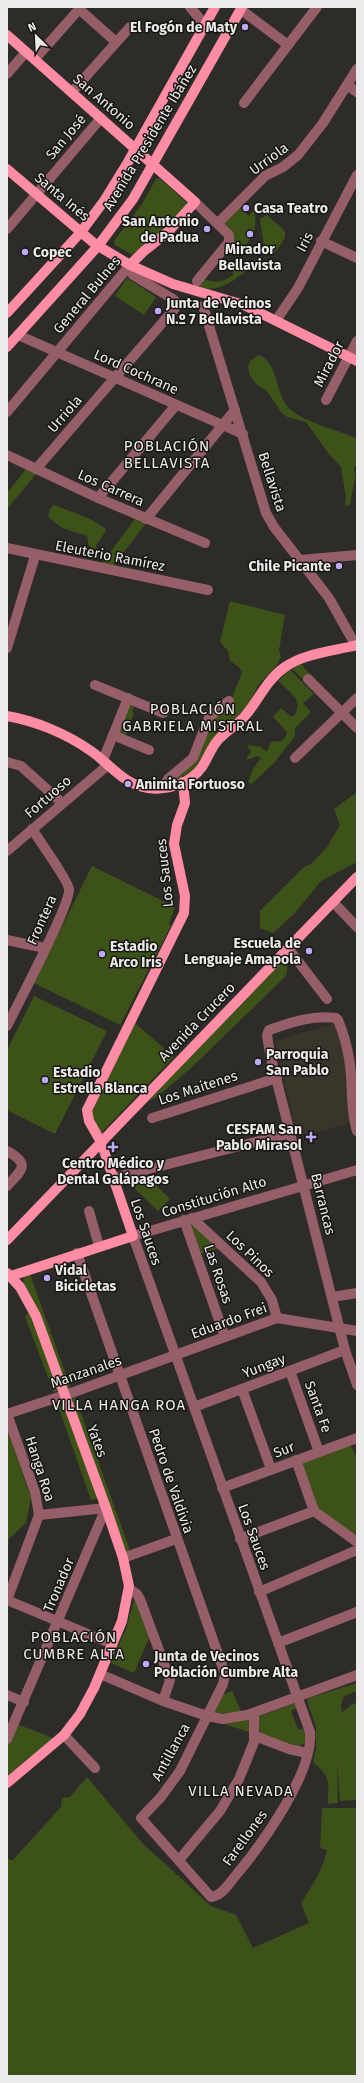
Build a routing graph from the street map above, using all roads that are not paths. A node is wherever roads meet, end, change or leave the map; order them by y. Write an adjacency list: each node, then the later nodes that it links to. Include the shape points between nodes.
1 (190, 7): 6 (street)
2 (215, 7): 6 (main road, Avenida Presidente Ibáñez)
3 (317, 7): 10 (street)
4 (80, 8): 9 (street); 12 (street)
5 (241, 8): 10 (street); 21 (main road, Avenida Presidente Ibáñez)
6 (205, 24): 20 (main road, Avenida Presidente Ibáñez)
7 (130, 27): 9 (street)
8 (7, 35): 11 (main road, San Antonio)
9 (116, 42): 16 (street)
10 (288, 46): 18 (street)
11 (26, 52): 12 (main road, San Antonio); 14 (street)
12 (35, 59): 16 (main road, San Antonio)
13 (357, 69): 15 (street, Urriola)
14 (7, 74)
15 (348, 86): 17 (street); 26 (street, Urriola, via 298,156 265,176)
16 (72, 92): 19 (main road, San Antonio)
17 (357, 92)
18 (244, 104)
19 (101, 118): 20 (main road, San Antonio); 24 (street, San José)
20 (136, 148): 21 (main road, San Antonio); 28 (main road, Avenida Presidente Ibáñez, via 110,192)
21 (153, 164): 25 (main road, San Antonio); 30 (main road, Avenida Presidente Ibáñez, via 133,199)
22 (7, 169): 24 (main road, Santa Inés)
23 (357, 175): 29 (street, Iris)
24 (37, 194): 27 (street, San José); 28 (main road, Santa Inés)
25 (195, 202): 26 (street, San Antonio); 32 (main road, General Bulnes, via 168,232)
26 (218, 223): 33 (street, via 229,235 229,242)
27 (7, 229)
28 (81, 232): 30 (main road, Santa Inés); 35 (main road, Avenida Presidente Ibáñez)
29 (321, 241): 31 (street); 36 (street, Iris, via 298,288)
30 (98, 246): 32 (main road, Santa Inés); 37 (main road, Avenida Presidente Ibáñez)
31 (357, 258)
32 (130, 265): 36 (main road, Santa Inés, via 182,287 236,302); 40 (street, General Bulnes); 42 (street, Urriola, via 133,275 176,301 177,305)
33 (197, 281)
34 (203, 306): 45 (street, Bellavista)
35 (7, 314)
36 (277, 320): 41 (main road, Santa Inés)
37 (18, 336): 39 (main road, Avenida Presidente Ibáñez); 40 (street, Lord Cochrane)
38 (357, 341): 41 (street, Mirador)
39 (7, 347)
40 (58, 353): 42 (street, Lord Cochrane); 46 (street, General Bulnes)
41 (353, 359): 43 (street, Mirador)
42 (116, 378): 44 (street, Lord Cochrane); 50 (street, Urriola)
43 (326, 400)
44 (176, 405): 47 (street, Lord Cochrane); 51 (street)
45 (235, 410): 47 (street); 48 (street, Bellavista)
46 (7, 412)
47 (223, 425): 48 (street, Lord Cochrane); 52 (street)
48 (243, 434): 57 (street, Bellavista, via 266,513)
49 (7, 455): 50 (street, Los Carrera)
50 (36, 469): 51 (street, Los Carrera)
51 (98, 498): 52 (street, Los Carrera)
52 (146, 519): 53 (street, Los Carrera)
53 (205, 543)
54 (7, 548): 56 (street, Eleuterio Ramírez)
55 (357, 555): 57 (street)
56 (35, 556): 58 (street, Eleuterio Ramírez); 60 (street)
57 (300, 560): 59 (street, Bellavista, via 329,598)
58 (208, 590)
59 (356, 645): 75 (main road, via 300,659 281,670 266,685 244,717 218,740 199,771)
60 (7, 648)
61 (308, 679): 67 (street)
62 (95, 686): 63 (street)
63 (128, 698): 66 (street); 70 (street)
64 (357, 698): 67 (street)
65 (229, 701): 76 (street, via 209,717 193,758 168,779)
66 (162, 713)
67 (342, 713): 69 (street); 72 (street)
68 (7, 716): 74 (main road, via 48,729 89,750)
69 (357, 728)
70 (113, 735): 71 (street); 74 (street)
71 (149, 750)
72 (295, 758)
73 (7, 762): 77 (street, via 21,766)
74 (106, 763): 76 (main road, via 129,782 148,788); 77 (street, Fortuoso)
75 (183, 782): 76 (main road); 92 (main road, Los Sauces, via 185,802 174,844 185,896 185,908 88,1107 88,1117)
76 (162, 788)
77 (62, 803): 78 (street, Fortuoso)
78 (32, 829): 79 (street, Fortuoso); 84 (street, Frontera, via 69,890 68,898)
79 (7, 851)
80 (357, 877): 81 (main road, Avenida Crucero)
81 (333, 902): 82 (street); 85 (main road, Avenida Crucero)
82 (357, 927)
83 (7, 940): 84 (street)
84 (45, 948): 87 (street, Frontera)
85 (288, 948): 86 (street); 92 (main road, Avenida Crucero)
86 (327, 999)
87 (7, 1026)
88 (277, 1078): 89 (street, Los Maitenes); 90 (street, Barrancas, via 268,1041 269,1030 308,1018 336,1018 348,1053); 91 (street, Barrancas)
89 (152, 1118)
90 (357, 1131)
91 (291, 1133): 95 (street); 96 (street, Barrancas)
92 (101, 1142): 95 (main road, Los Sauces); 101 (main road, Avenida Crucero)
93 (7, 1151): 97 (street, via 20,1158 23,1166 22,1171)
94 (357, 1170): 96 (street, Constitución Alto)
95 (113, 1178): 100 (main road, Los Sauces)
96 (304, 1184): 99 (street, Constitución Alto); 106 (street, Barrancas)
97 (7, 1186)
98 (89, 1211): 102 (street)
99 (188, 1219): 100 (street, Constitución Alto); 107 (street, Los Pinos, via 261,1282 270,1295); 110 (street, Las Rosas)
100 (132, 1236): 102 (main road, Constitución Alto); 112 (street, Los Sauces)
101 (7, 1240)
102 (99, 1246): 103 (main road, Constitución Alto)
103 (77, 1253): 104 (main road, Constitución Alto); 114 (street, Pedro de Valdivia)
104 (9, 1274): 117 (main road, Yates, via 36,1316)
105 (357, 1293): 106 (street)
106 (332, 1297): 108 (street, Barrancas)
107 (277, 1318): 108 (street, Eduardo Frei); 110 (street, Eduardo Frei)
108 (340, 1329): 109 (street, Eduardo Frei); 111 (street, Barrancas)
109 (357, 1331)
110 (225, 1337): 112 (street, Eduardo Frei)
111 (345, 1350): 113 (street, Yungay); 115 (street, Barrancas)
112 (175, 1356): 114 (street, Manzanales); 118 (street, Los Sauces)
113 (290, 1371): 116 (street, Yungay); 121 (street, Santa Fe)
114 (119, 1376): 117 (street, Manzanales); 128 (street, Pedro de Valdivia)
115 (357, 1384)
116 (242, 1389): 118 (street, Yungay); 123 (street)
117 (65, 1395): 119 (street, Manzanales); 125 (main road, Yates)
118 (194, 1407): 124 (street, Los Sauces)
119 (7, 1414): 127 (street, Hanga Roa, via 35,1492)
120 (357, 1438): 121 (street, Sur)
121 (319, 1452): 122 (street, Sur)
122 (296, 1460): 123 (street, Sur); 126 (street)
123 (271, 1469): 124 (street, Sur)
124 (222, 1488): 129 (street, Los Sauces)
125 (106, 1508): 127 (street); 132 (main road, Yates); 137 (street, Tronador)
126 (314, 1511): 129 (street); 130 (street)
127 (40, 1515): 135 (street, Hanga Roa)
128 (176, 1539): 132 (street); 147 (street, Pedro de Valdivia, via 224,1671 223,1684)
129 (240, 1539): 134 (street, Los Sauces)
130 (357, 1542)
131 (357, 1550): 134 (street)
132 (123, 1558): 133 (main road, Yates)
133 (129, 1589): 139 (main road, via 122,1621); 144 (street, via 140,1599 170,1680)
134 (259, 1592): 138 (street, Los Sauces)
135 (7, 1600): 137 (street)
136 (357, 1612): 138 (street)
137 (59, 1622): 139 (street); 145 (street, Tronador)
138 (278, 1643): 143 (street, Los Sauces)
139 (112, 1644): 140 (main road)
140 (100, 1674): 144 (street); 148 (main road, via 84,1708)
141 (357, 1675): 143 (street)
142 (7, 1695): 145 (street)
143 (298, 1696): 146 (street); 151 (street, Farellones, via 310,1732)
144 (163, 1701): 147 (street)
145 (24, 1702): 150 (street, Tronador)
146 (254, 1713): 147 (street, via 228,1719); 149 (street)
147 (207, 1716): 154 (street, Antillanca, via 180,1771 141,1818)
148 (64, 1735): 152 (street); 153 (main road)
149 (255, 1736): 151 (street); 154 (street, via 239,1779 220,1811)
150 (7, 1739)
151 (307, 1753): 154 (street, Farellones, via 292,1792 264,1839 223,1891 215,1897 210,1897)
152 (95, 1768)
153 (7, 1783)
154 (179, 1860)

